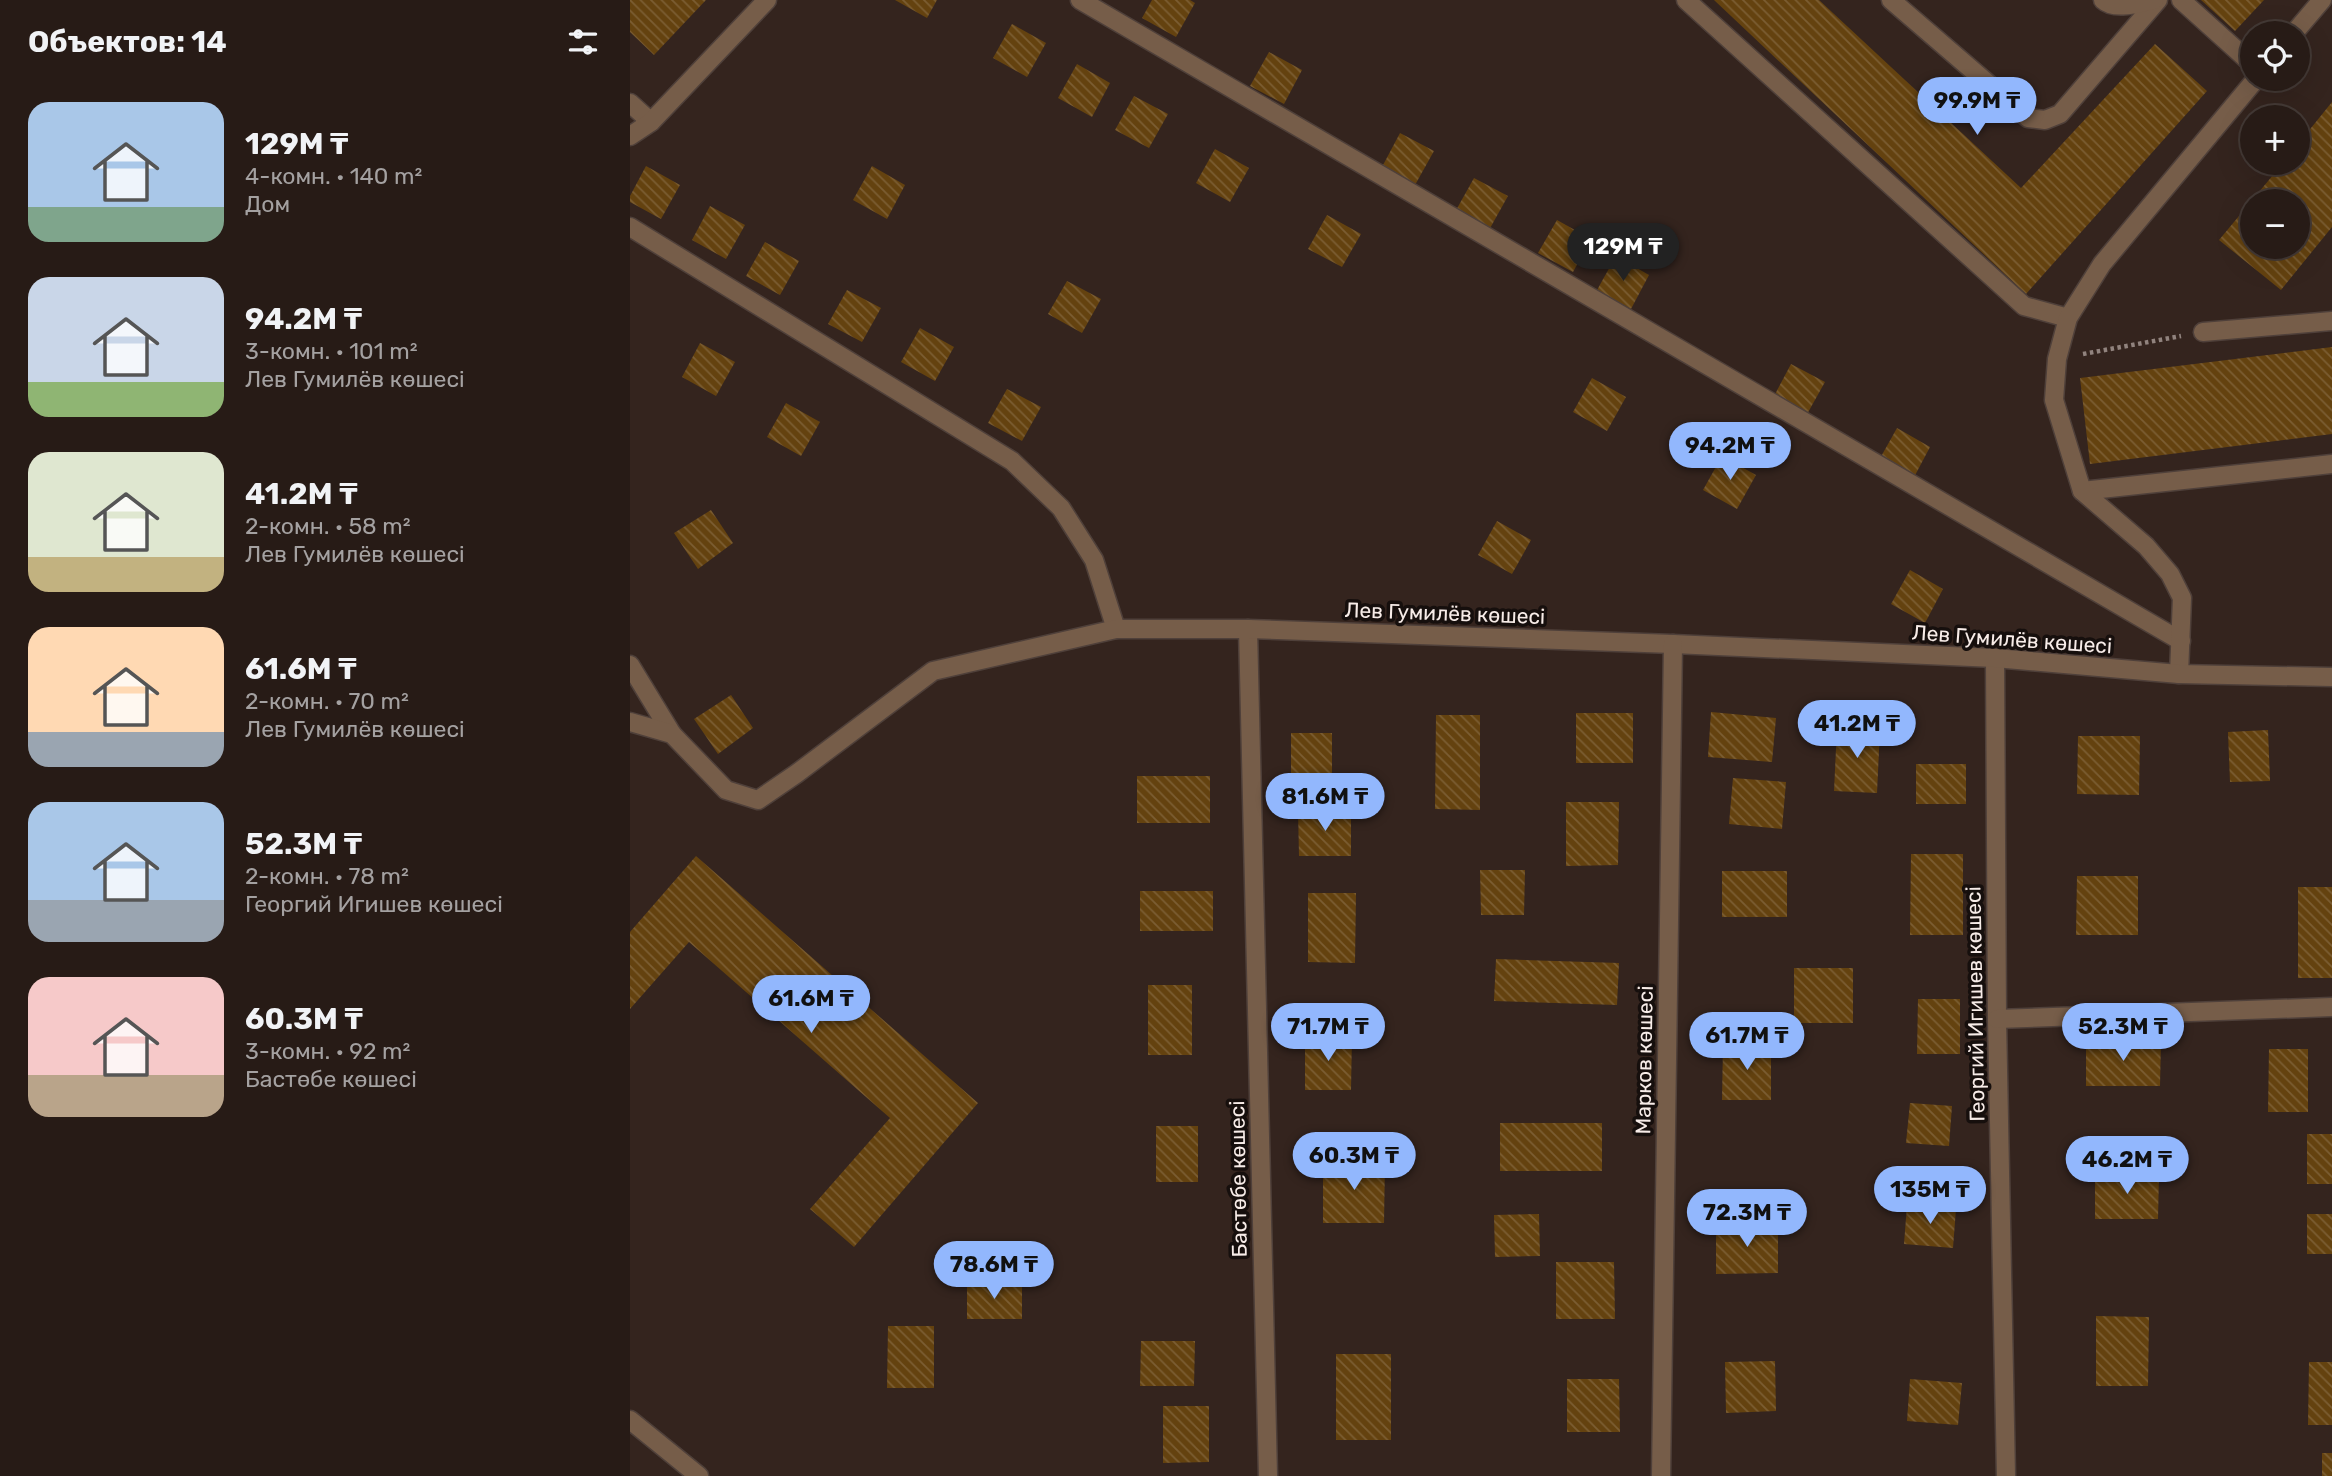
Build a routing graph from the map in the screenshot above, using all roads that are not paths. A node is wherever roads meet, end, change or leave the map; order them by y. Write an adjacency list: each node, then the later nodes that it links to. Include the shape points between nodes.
1 (767, 0): 13 (street)
2 (1080, 0): 23 (street)
3 (1686, 0): 16 (street, via 2024,306)
4 (1891, 0): 6 (street, via 2028,118 2045,120 2060,114)
5 (2103, 0): 6 (street, via 2108,5 2129,5)
6 (2156, 0)
7 (2181, 0): 10 (street)
8 (2322, 0): 9 (street)
9 (2304, 21)
10 (2240, 53)
11 (2246, 91): 16 (street, via 2102,264)
12 (630, 103): 13 (street)
13 (651, 121): 14 (street)
14 (630, 136)
15 (630, 227): 21 (street, via 1012,461 1060,508 1094,560)
16 (2068, 318): 20 (street, via 2057,359 2054,400)
17 (2332, 321): 18 (street)
18 (2203, 332)
19 (2332, 464): 20 (street)
20 (2082, 492): 23 (street, via 2146,546 2170,574 2182,598)
21 (1116, 629): 22 (street, Лев Гумилёв көшесі); 30 (street, Лев Гумилёв көшесі, via 933,671 758,800 726,790)
22 (1248, 629): 24 (street, Лев Гумилёв көшесі); 35 (street, Бастөбе көшесі)
23 (2181, 641): 27 (street)
24 (1673, 644): 25 (street, Лев Гумилёв көшесі); 36 (street, Марков көшесі)
25 (1995, 658): 27 (street, Лев Гумилёв көшесі); 32 (street, Георгий Игишев көшесі)
26 (630, 665): 30 (street)
27 (2179, 674): 28 (street, Лев Гумилёв көшесі)
28 (2332, 677)
29 (630, 722): 30 (street)
30 (672, 733)
31 (2332, 1007): 32 (street)
32 (1997, 1019): 37 (street, Георгий Игишев көшесі)
33 (630, 1420): 34 (street)
34 (699, 1476)
35 (1268, 1476)
36 (1661, 1476)
37 (2006, 1476)

